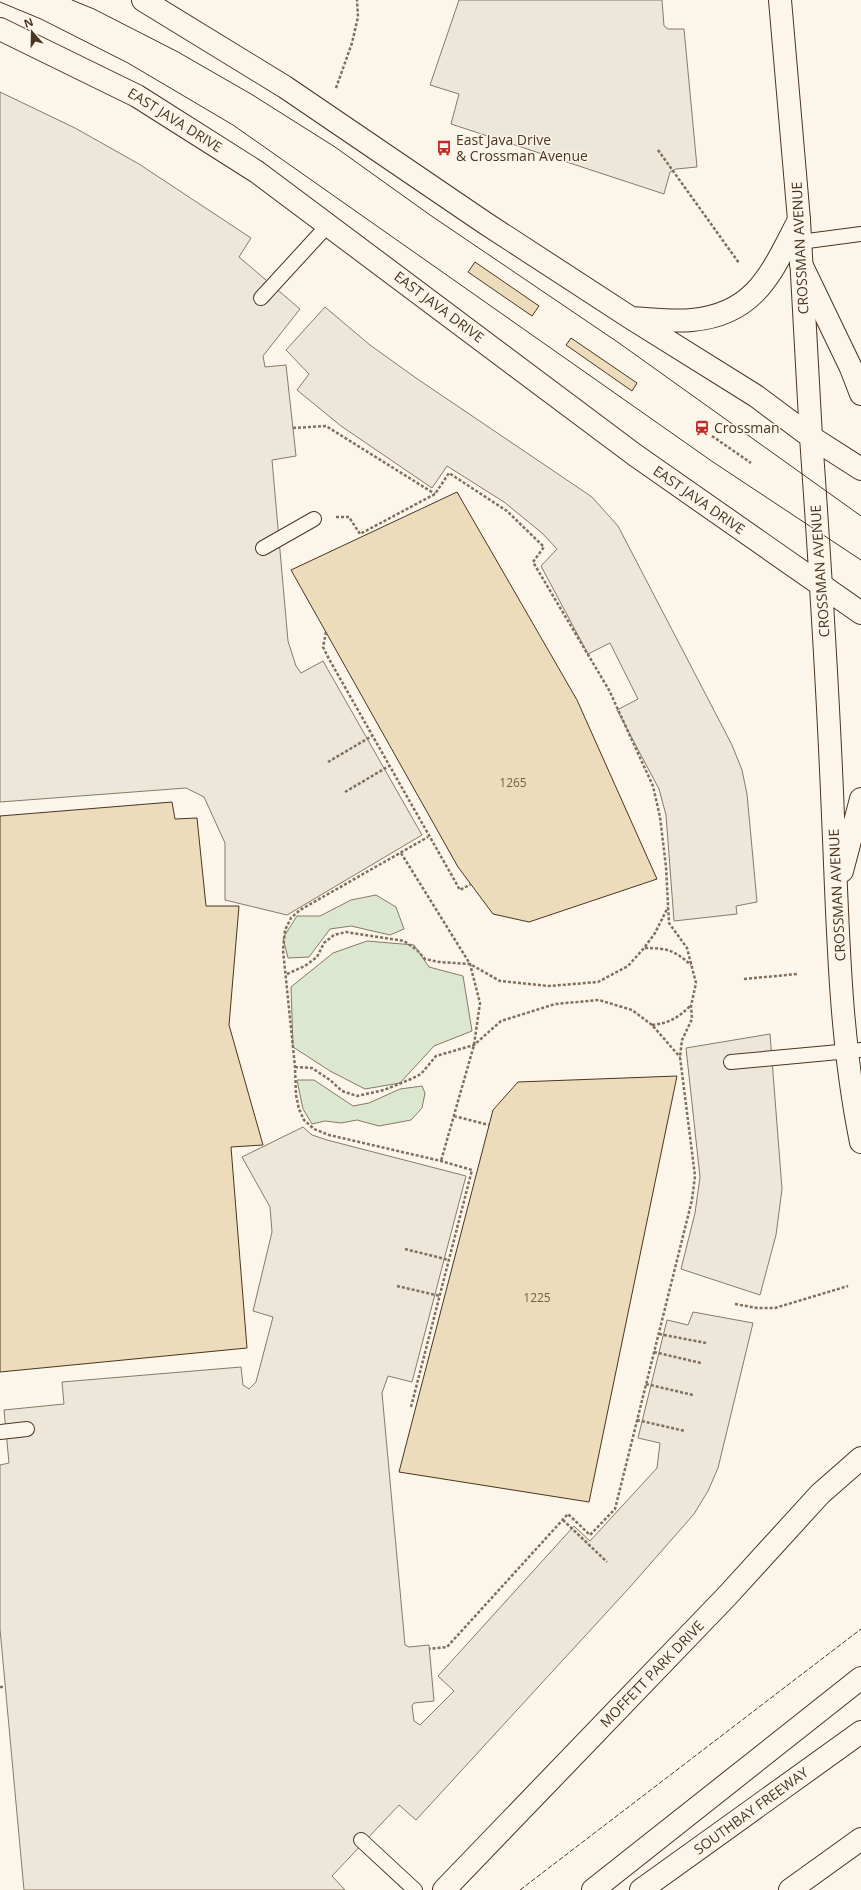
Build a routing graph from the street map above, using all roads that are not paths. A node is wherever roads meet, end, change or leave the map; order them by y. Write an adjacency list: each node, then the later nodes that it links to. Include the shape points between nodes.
1 (143, 0): 10 (main road, via 285,87 485,224)
2 (780, 0): 4 (main road, CROSSMAN AVENUE)
3 (0, 29): 5 (main road, EAST JAVA DRIVE, via 137,96 257,172)
4 (799, 220): 7 (main road, CROSSMAN AVENUE); 10 (main road, via 768,278 752,297 729,312 692,320)
5 (328, 225): 9 (lane); 16 (main road, EAST JAVA DRIVE, via 635,455)
6 (861, 234): 7 (lane)
7 (800, 242): 8 (main road, CROSSMAN AVENUE)
8 (801, 264): 11 (main road); 12 (main road, CROSSMAN AVENUE)
9 (261, 298)
10 (631, 318): 12 (main road, via 756,396)
11 (861, 394)
12 (811, 437): 13 (main road); 16 (main road, CROSSMAN AVENUE)
13 (861, 469)
14 (314, 519): 15 (lane)
15 (263, 548)
16 (822, 585): 17 (main road, EAST JAVA DRIVE); 19 (main road, CROSSMAN AVENUE)
17 (861, 613)
18 (861, 799): 19 (main road)
19 (836, 893): 20 (main road, CROSSMAN AVENUE)
20 (854, 1050): 21 (lane); 22 (main road, CROSSMAN AVENUE)
21 (732, 1062)
22 (861, 1142)
23 (27, 1429): 24 (lane)
24 (0, 1432)
25 (861, 1458): 31 (main road, MOFFETT PARK DRIVE, via 820,1494 728,1596)
26 (861, 1678): 32 (main road)
27 (861, 1732): 33 (main road, SOUTHBAY FREEWAY)
28 (861, 1839): 34 (main road)
29 (361, 1840): 30 (lane)
30 (415, 1890)
31 (444, 1890)
32 (593, 1890)
33 (641, 1890)
34 (790, 1890)

